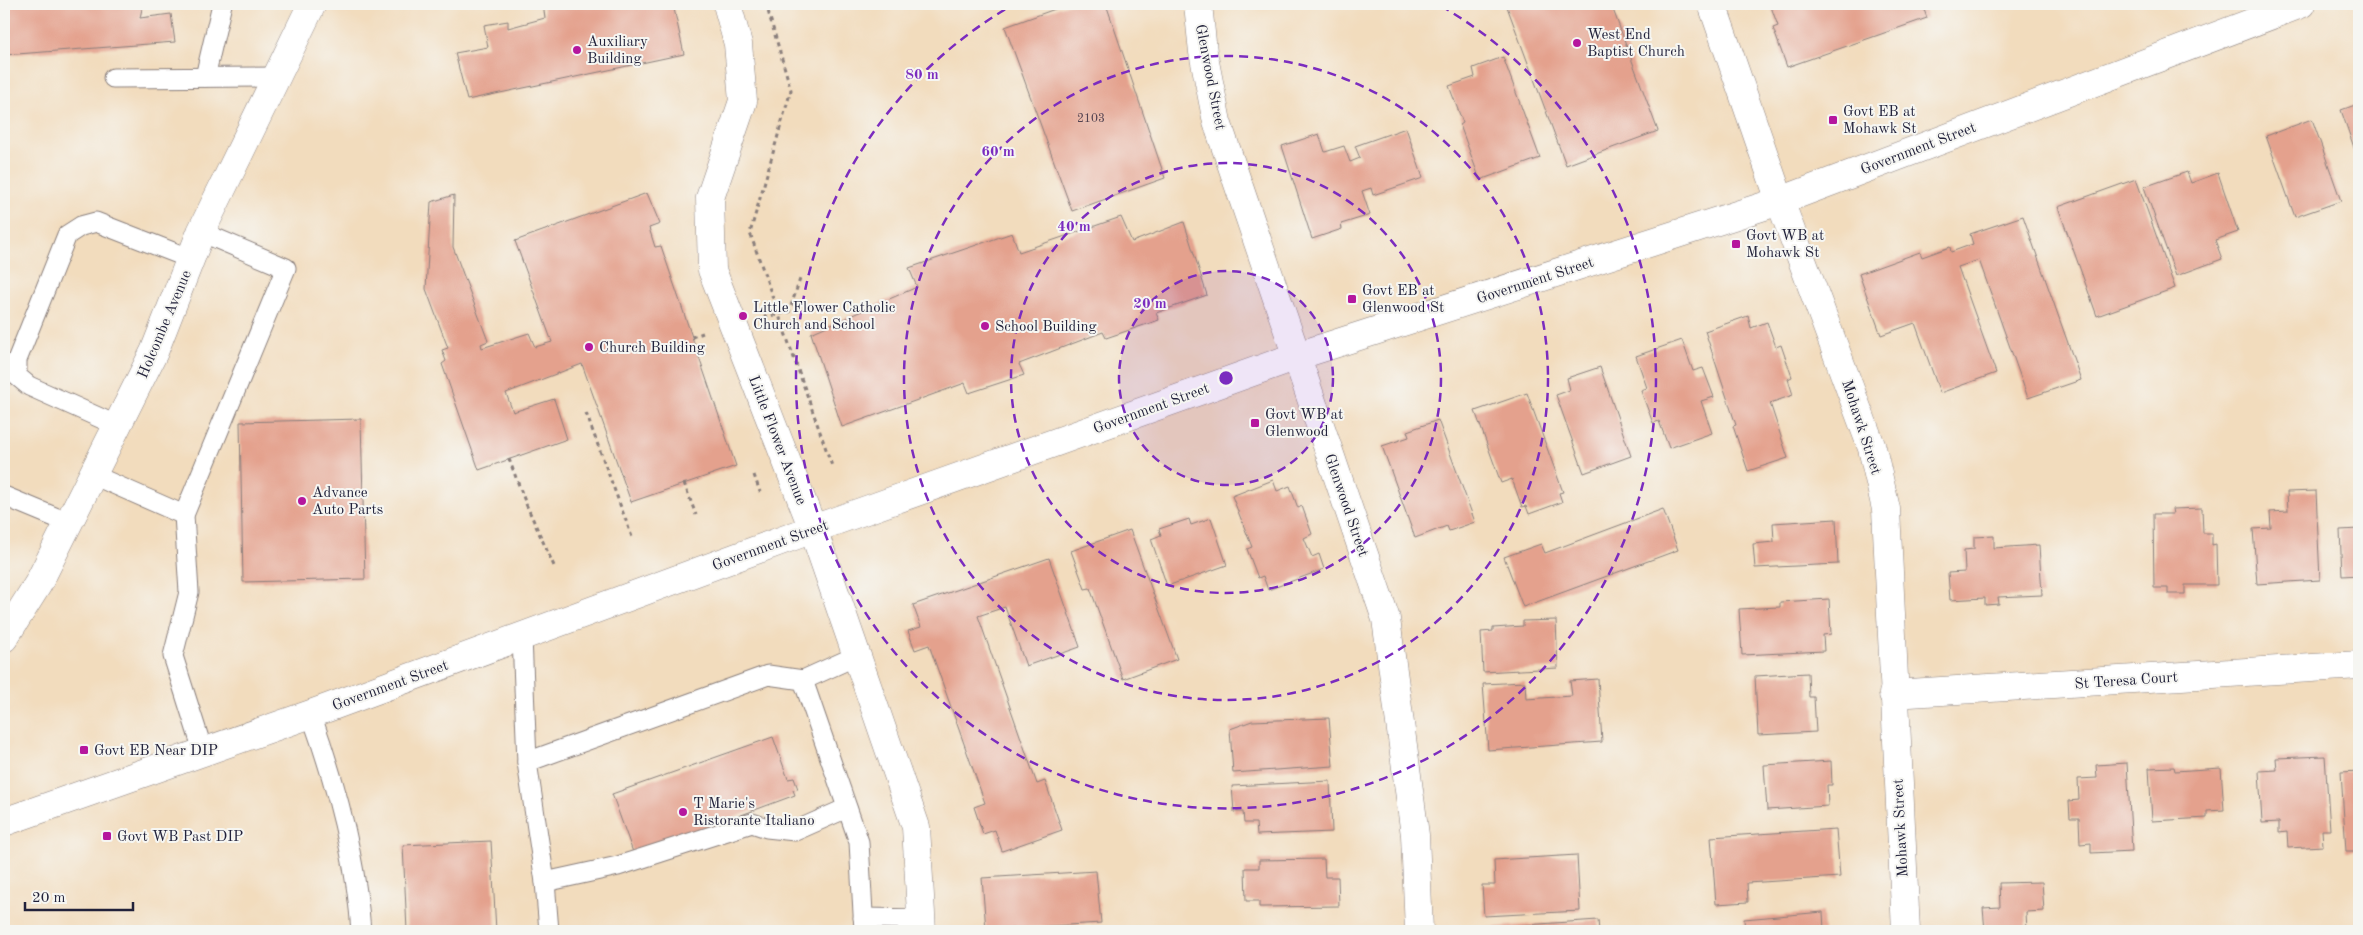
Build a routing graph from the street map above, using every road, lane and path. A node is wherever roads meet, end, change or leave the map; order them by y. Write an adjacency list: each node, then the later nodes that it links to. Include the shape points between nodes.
1 (222, 4): 9 (lane)
2 (727, 4): 26 (street, Little Flower Avenue, via 738,44 743,101 710,198 712,270)
3 (766, 4): 19 (path, via 790,90 750,233)
4 (1198, 4): 15 (street, Glenwood Street, via 1203,52 1217,122)
5 (1712, 4): 12 (street, Mohawk Street)
6 (2301, 4): 8 (street, Government Street)
7 (309, 5): 10 (street, Holcombe Avenue)
8 (2262, 10): 12 (street, Government Street)
9 (205, 77): 10 (lane); 11 (lane)
10 (278, 77): 13 (street, Holcombe Avenue)
11 (113, 78)
12 (1780, 201): 15 (street, Government Street); 34 (street, Mohawk Street, via 1872,448 1886,508)
13 (201, 232): 14 (street, Holcombe Avenue); 23 (lane, via 286,268)
14 (191, 259): 17 (street, Holcombe Avenue, via 154,352); 17 (lane, via 96,222 67,235 17,360 17,376 28,386)
15 (1297, 356): 26 (street, Government Street); 45 (street, Glenwood Street, via 1386,619 1415,835)
16 (586, 413): 27 (path)
17 (118, 426): 20 (street, Holcombe Avenue)
18 (509, 459): 28 (path)
19 (832, 466)
20 (93, 475): 23 (lane); 25 (street, Holcombe Avenue)
21 (684, 483): 24 (path)
22 (4, 496): 25 (lane)
23 (184, 515): 36 (lane, via 189,592 172,656)
24 (696, 515)
25 (69, 523): 30 (street, Holcombe Avenue, via 38,584)
26 (812, 529): 29 (street, Government Street); 31 (street, Little Flower Avenue)
27 (632, 537)
28 (554, 566)
29 (522, 637): 35 (street, Government Street); 37 (lane)
30 (4, 638)
31 (856, 656): 33 (lane); 42 (street, Little Flower Avenue, via 916,827)
32 (2359, 665): 34 (street, St Teresa Court)
33 (803, 680): 37 (lane, via 768,675); 38 (lane)
34 (1893, 694): 46 (street, Mohawk Street)
35 (311, 714): 36 (street, Government Street); 43 (lane, via 331,770 355,875)
36 (203, 751): 39 (street, Government Street)
37 (527, 762): 40 (lane)
38 (847, 808): 40 (lane, via 795,831 752,823 618,866); 41 (lane, via 859,842)
39 (4, 822)
40 (545, 882): 44 (lane)
41 (863, 925): 42 (lane)
42 (922, 925)
43 (361, 931)
44 (549, 931)
45 (1419, 931)
46 (1906, 931)

